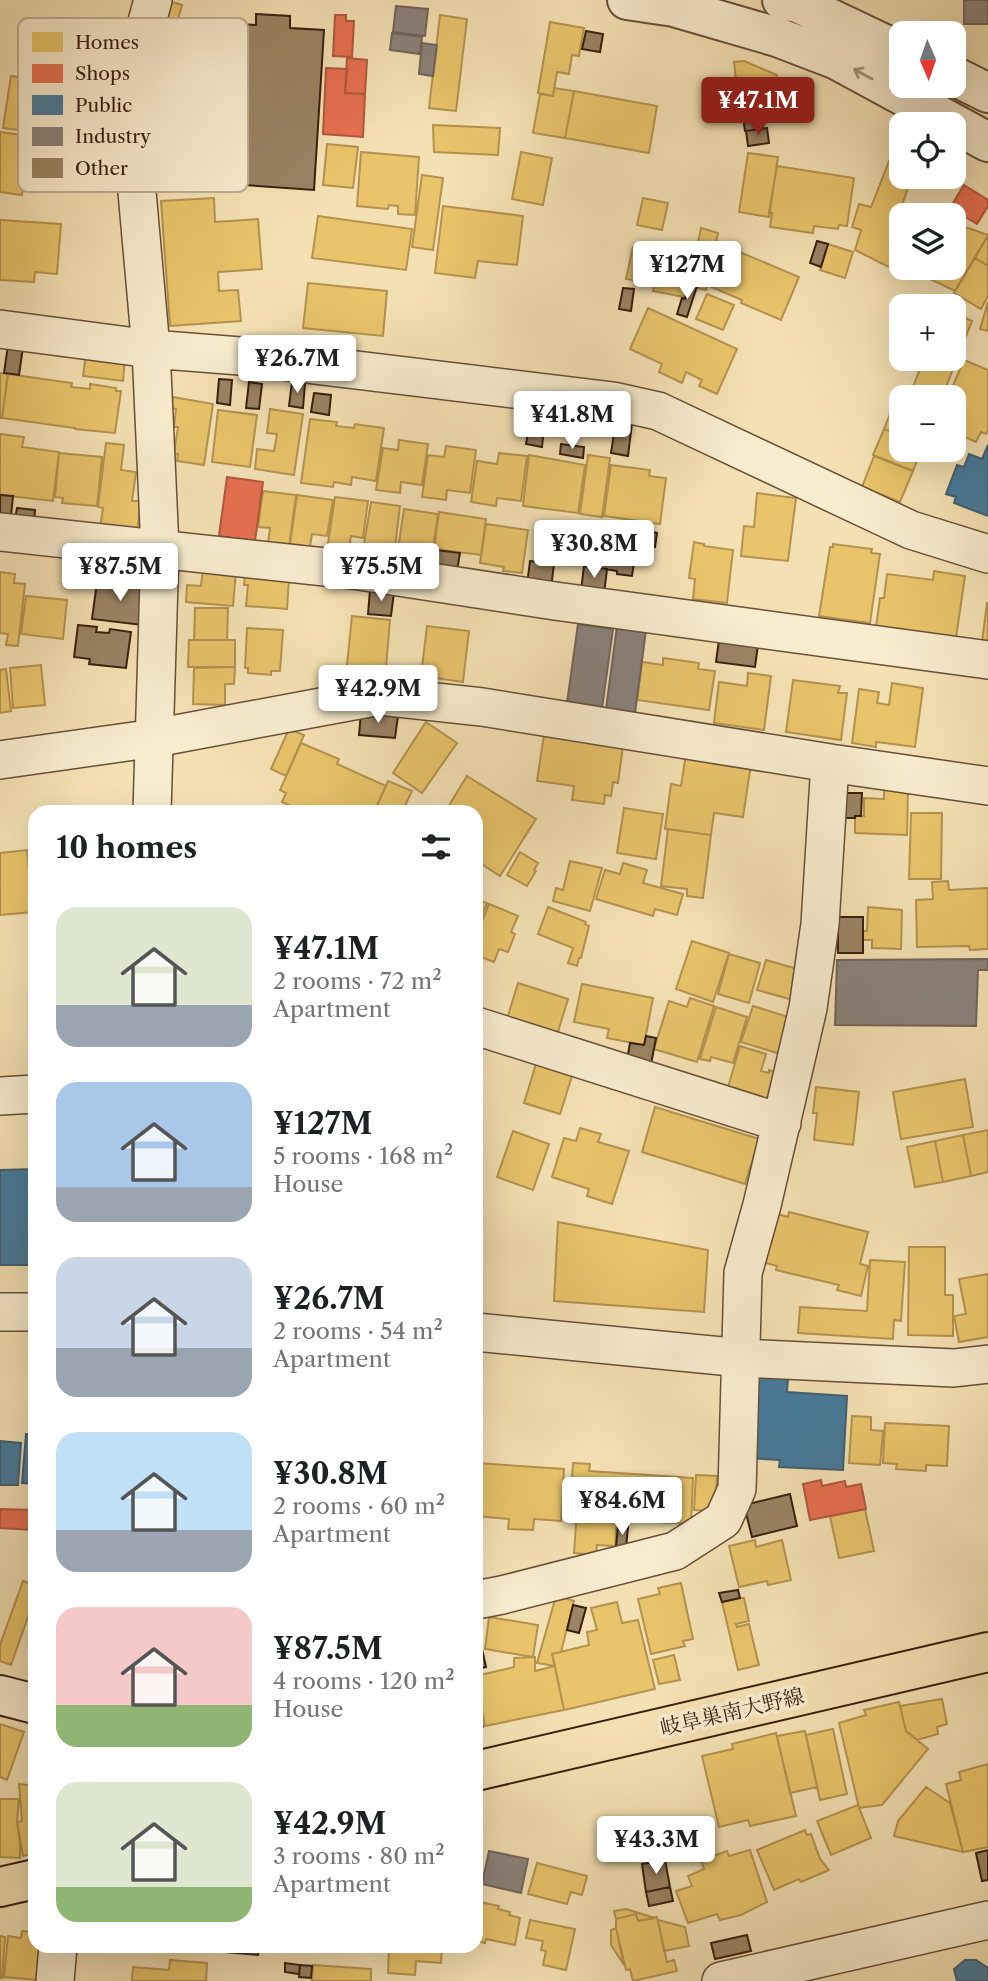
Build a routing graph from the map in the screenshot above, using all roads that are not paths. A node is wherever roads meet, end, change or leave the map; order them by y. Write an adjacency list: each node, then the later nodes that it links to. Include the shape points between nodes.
1 (153, 0): 4 (street)
2 (626, 0): 8 (street, one-way to 2, via 837,60 789,41 674,8)
3 (782, 0): 5 (street, via 798,3)
4 (148, 18)
5 (889, 46)
6 (966, 82): 7 (street)
7 (988, 93)
8 (988, 142)
9 (137, 192): 11 (street)
10 (0, 330): 11 (street)
11 (151, 349): 13 (street); 14 (street, via 613,401 658,411 911,530)
12 (0, 532): 13 (street)
13 (160, 548): 15 (street, via 353,570); 16 (street)
14 (988, 554)
15 (988, 660)
16 (155, 738): 17 (street); 18 (street, via 380,696 482,707); 20 (street)
17 (0, 760)
18 (830, 763): 19 (street); 24 (street, via 820,924 808,1008)
19 (988, 786)
20 (152, 805)
21 (483, 1028): 24 (street)
22 (28, 1094): 23 (street)
23 (0, 1096)
24 (782, 1123): 28 (street, via 743,1273)
25 (0, 1312): 26 (street)
26 (28, 1312)
27 (483, 1333): 28 (street)
28 (742, 1358): 29 (street, via 954,1368); 30 (street, via 737,1489 723,1520 675,1551)
29 (988, 1364)
30 (483, 1599)
31 (988, 1652): 34 (main road, 岐阜巣南大野線)
32 (0, 1695): 33 (street)
33 (28, 1702)
34 (483, 1769)
35 (28, 1881): 36 (main road)
36 (0, 1887)
37 (988, 1920): 40 (street)
38 (57, 1953): 39 (street)
39 (55, 1981)
40 (721, 1981)

